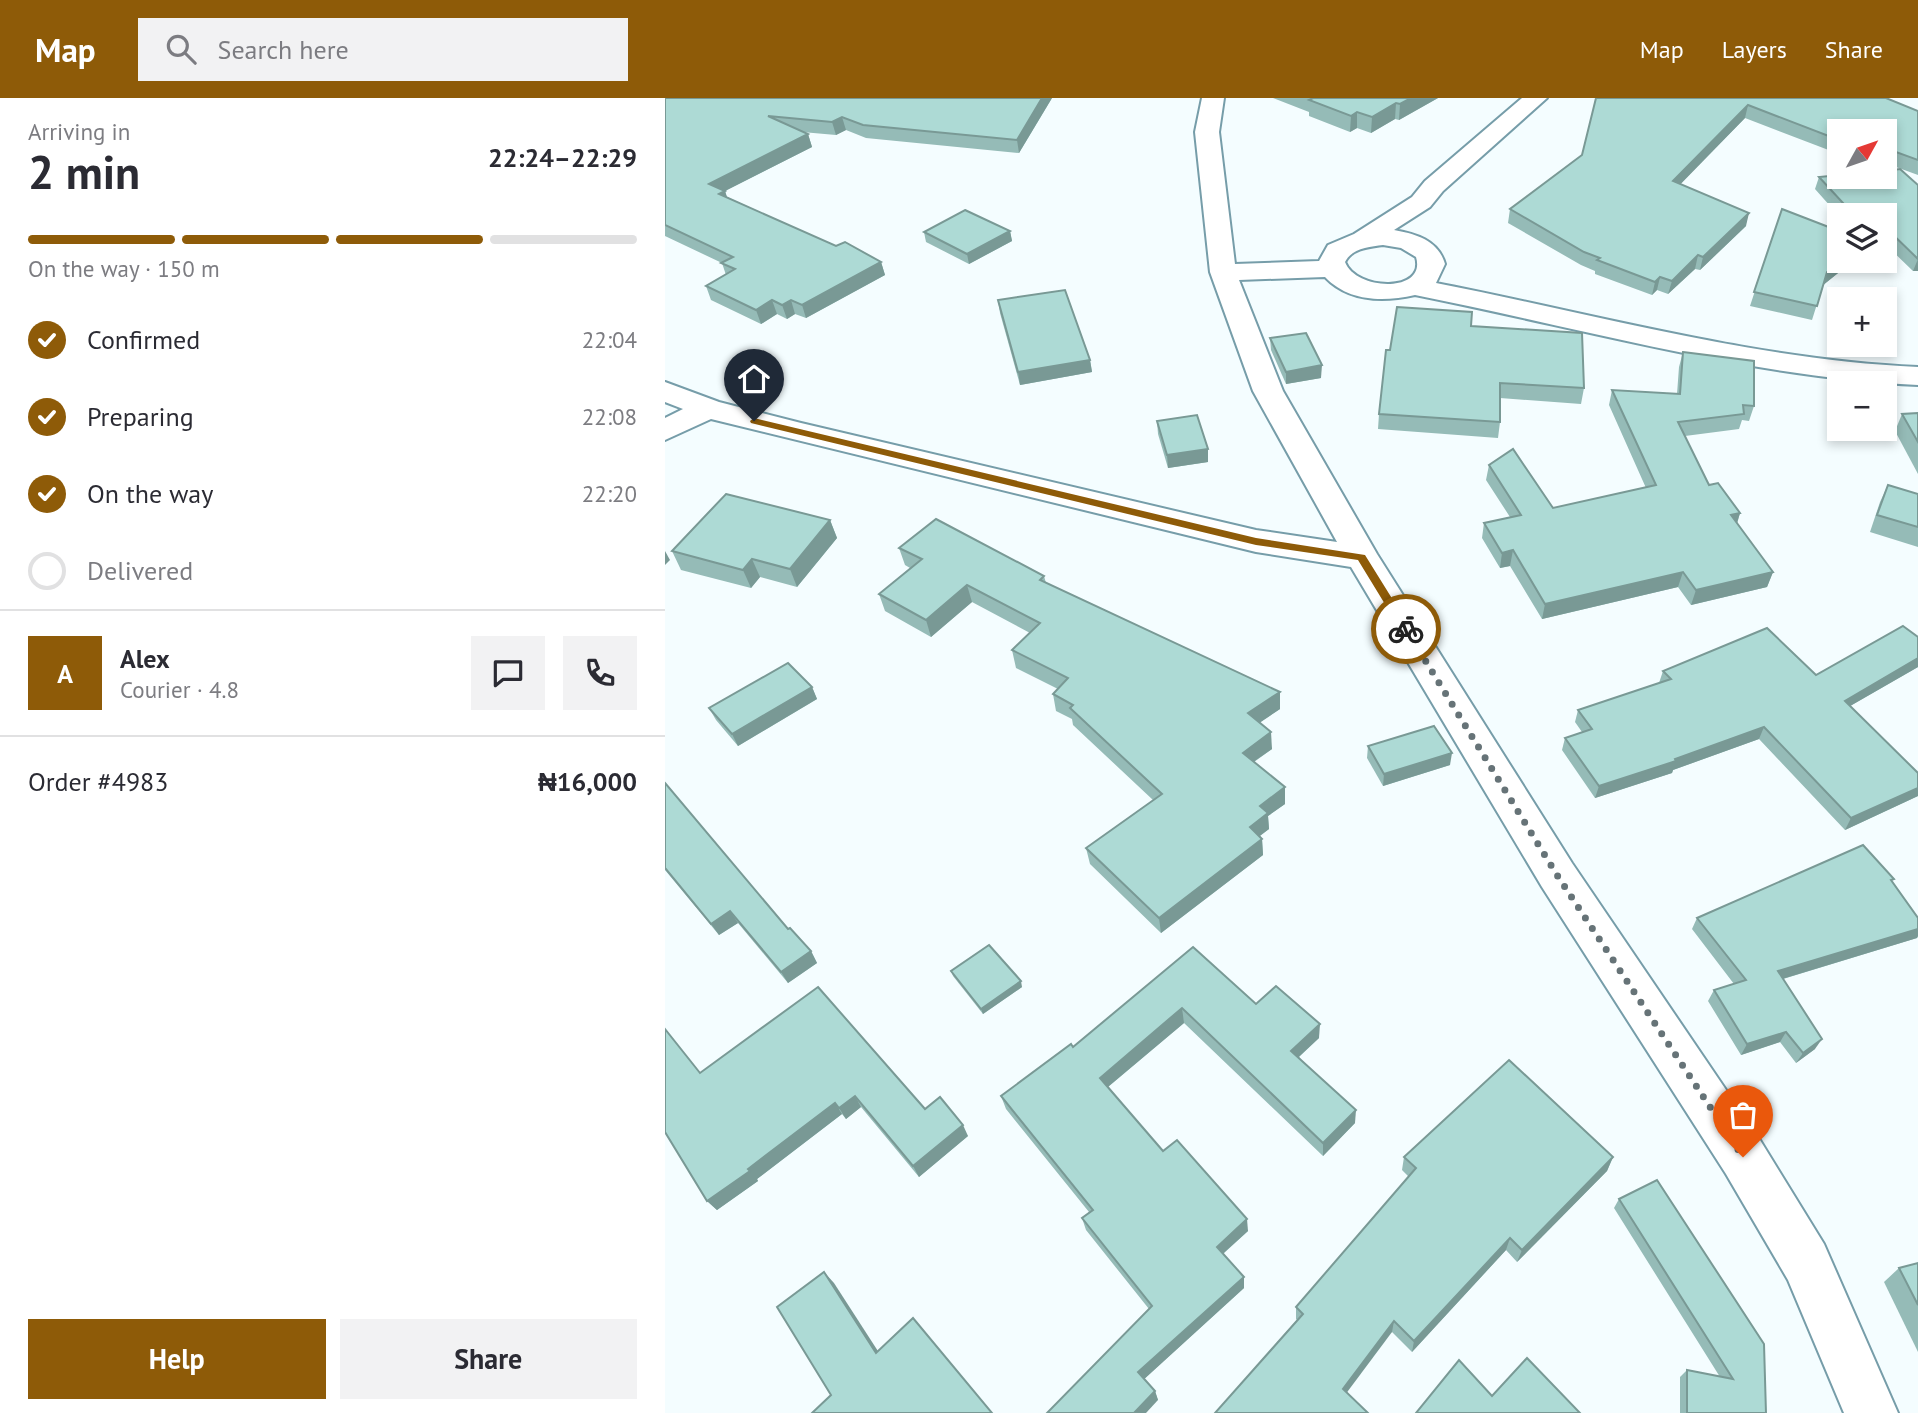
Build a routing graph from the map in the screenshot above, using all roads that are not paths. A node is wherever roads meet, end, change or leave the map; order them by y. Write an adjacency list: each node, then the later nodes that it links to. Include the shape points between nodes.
1 (1213, 98): 7 (street, via 1207,132)
2 (1536, 98): 3 (street)
3 (1421, 202): 4 (street); 5 (street)
4 (1364, 238): 5 (street, via 1392,238); 6 (street, via 1337,250)
5 (1425, 253): 8 (street, via 1433,270); 9 (street)
6 (1332, 268): 7 (street); 8 (street, via 1338,278 1364,290)
7 (1223, 272): 14 (street, via 1268,391)
8 (1415, 287): 9 (street)
9 (1529, 308): 10 (street, via 1734,354)
10 (1918, 376)
11 (665, 391): 12 (street)
12 (708, 410): 13 (street); 14 (street, via 1256,541)
13 (665, 430)
14 (1361, 557): 15 (street, via 1557,875 1792,1238)
15 (1871, 1413)

